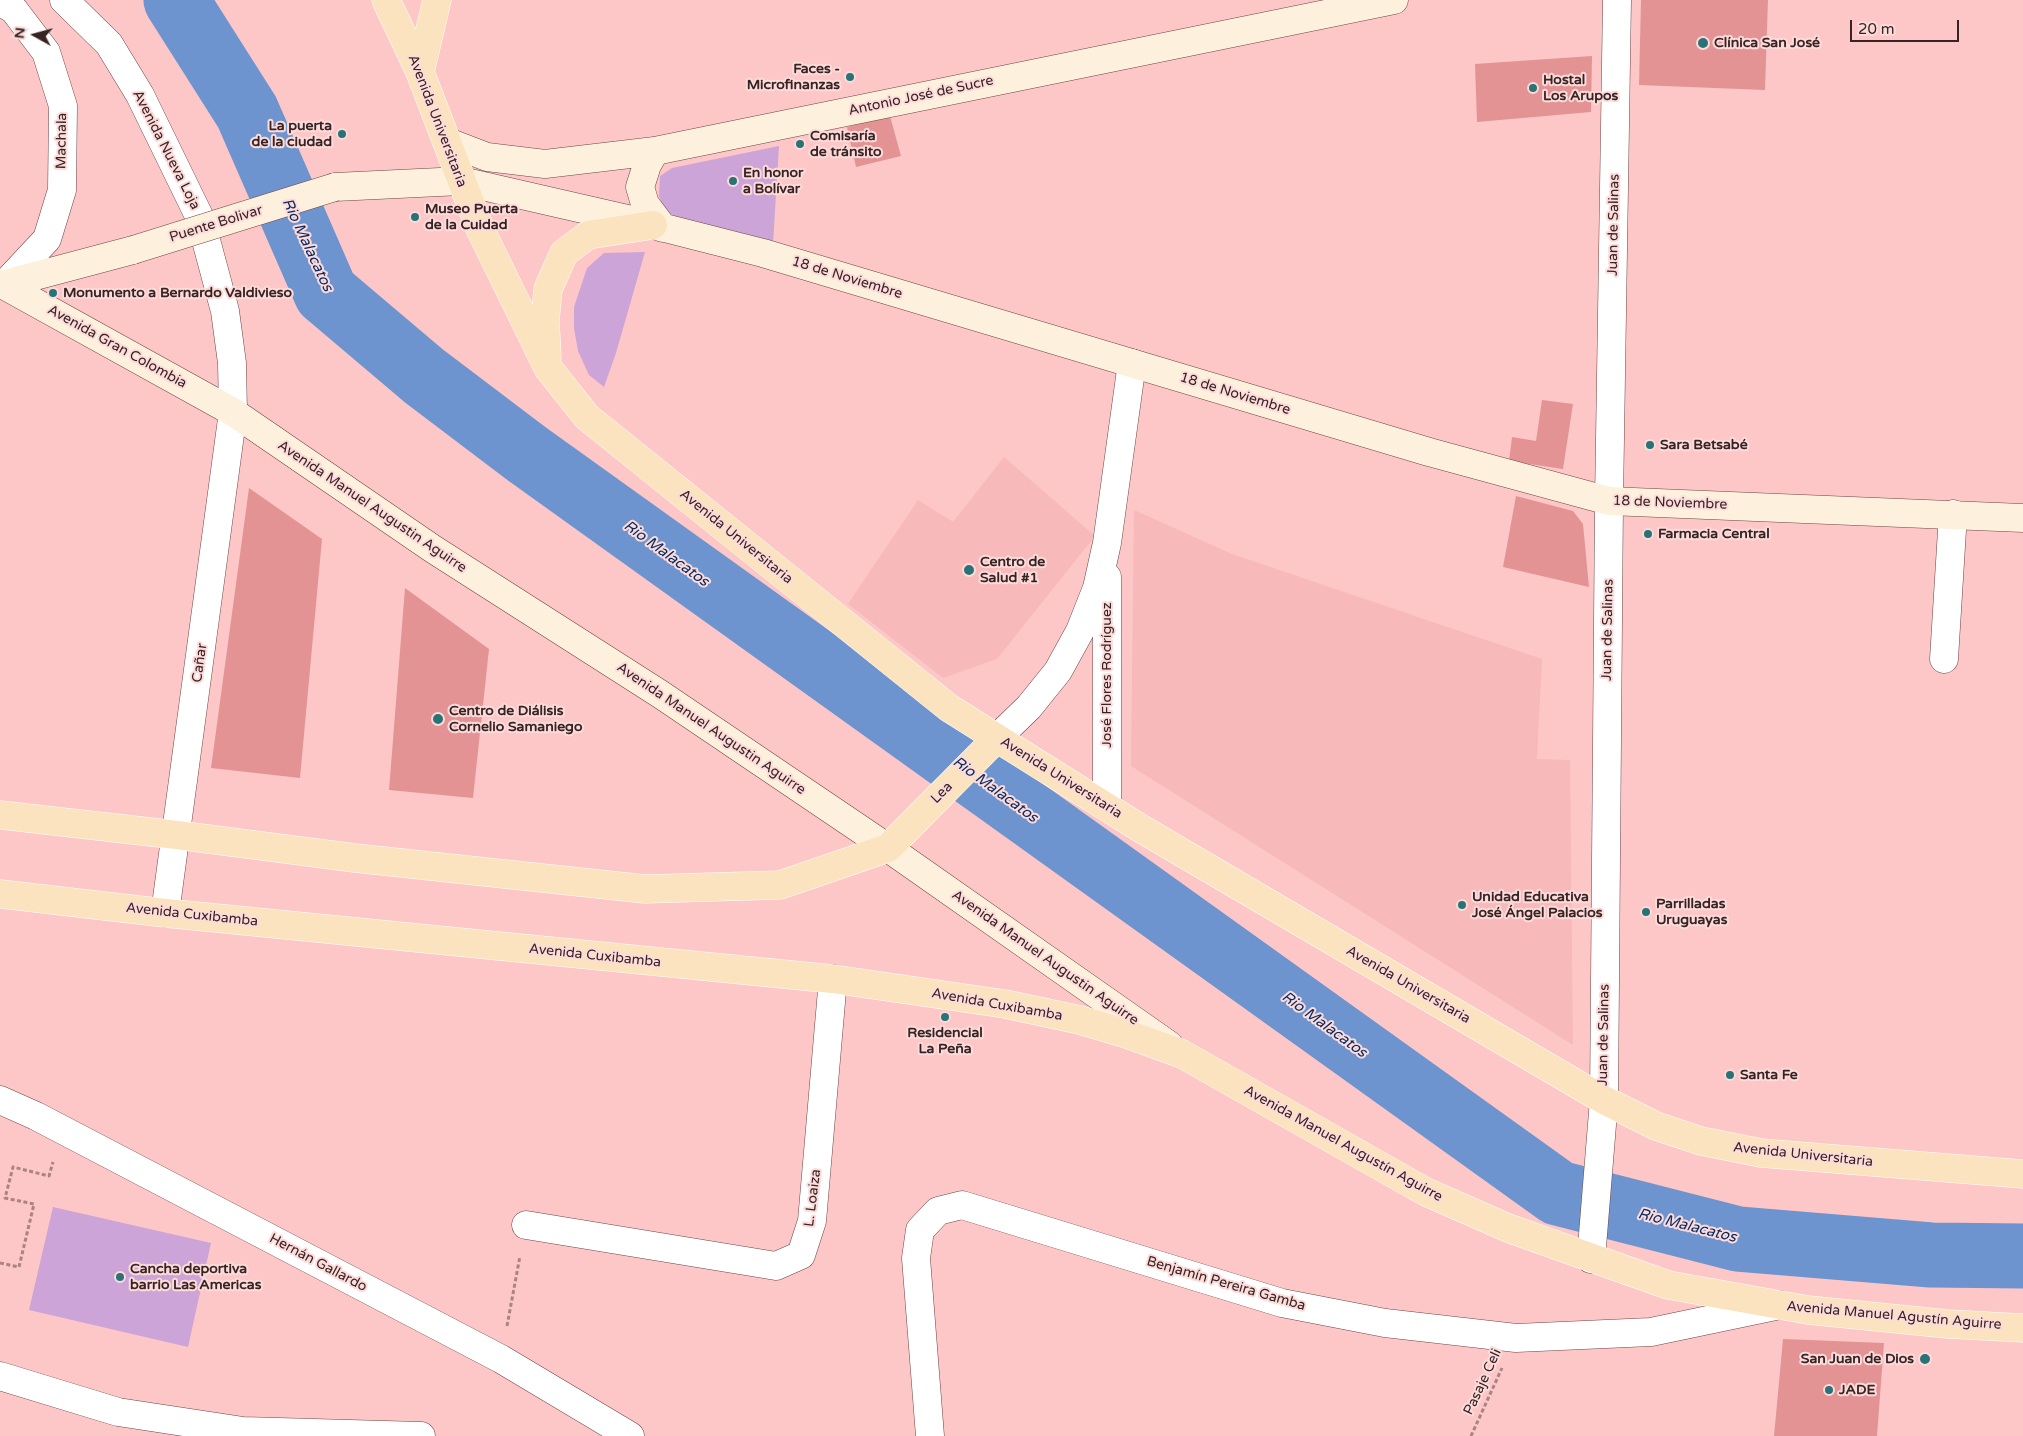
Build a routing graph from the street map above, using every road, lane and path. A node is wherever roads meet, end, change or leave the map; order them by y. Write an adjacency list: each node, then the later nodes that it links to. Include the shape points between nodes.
1 (64, 0): 15 (street, Avenida Nueva Loja, via 109,44 140,95 200,218 225,311 232,363)
2 (386, 0): 7 (main road, Avenida Universitaria)
3 (437, 0): 7 (main road)
4 (1394, 0): 9 (street, Antonio José de Sucre)
5 (1617, 0): 16 (street, Juan de Salinas)
6 (0, 1): 12 (street, Machala, via 14,10 46,52 63,106 62,190 47,239)
7 (420, 72): 8 (main road, Avenida Universitaria)
8 (448, 142): 9 (street, Antonio José de Sucre, via 487,157 545,164); 10 (main road, Avenida Universitaria)
9 (655, 151): 11 (street, via 640,187)
10 (461, 181): 11 (street, 18 de Noviembre); 12 (street, Puente Bolivar, bridge, via 335,187 133,250); 14 (main road, Avenida Universitaria, via 481,231)
11 (658, 227): 13 (street, 18 de Noviembre, via 763,253); 14 (main road, via 588,235 564,253 548,289)
12 (2, 283): 15 (street, Avenida Gran Colombia)
13 (1132, 363): 16 (street, 18 de Noviembre, via 1429,452); 19 (street, José Flores Rodríguez)
14 (548, 368): 21 (main road, Avenida Universitaria, via 586,416 948,708)
15 (233, 412): 24 (street, Cañar); 25 (street, Avenida Manuel Augustin Aguirre, via 433,549 660,694)
16 (1609, 501): 17 (street, 18 de Noviembre); 31 (street, Juan de Salinas)
17 (1953, 514): 18 (street, 18 de Noviembre); 20 (street)
18 (2023, 518)
19 (1107, 543): 21 (street, José Flores Rodríguez, via 1097,588 1080,631 1058,671 1029,708); 22 (street, José Flores Rodríguez)
20 (1944, 659)
21 (997, 738): 22 (main road, Avenida Universitaria); 25 (main road, Lea)
22 (1107, 807): 31 (main road, Avenida Universitaria)
23 (0, 815): 24 (main road)
24 (177, 835): 25 (main road, via 644,889 780,885); 27 (street, Cañar)
25 (888, 848): 29 (street, Avenida Manuel Augustin Aguirre)
26 (0, 894): 27 (main road, Avenida Cuxibamba)
27 (165, 913): 28 (main road, Avenida Cuxibamba)
28 (833, 979): 29 (main road, Avenida Cuxibamba, via 1004,1004 1080,1020); 34 (street, L. Loaiza, via 812,1221 801,1255 776,1266)
29 (1182, 1054): 35 (main road, Avenida Manuel Augustín Aguirre, via 1426,1192 1508,1228)
30 (0, 1100): 40 (street, Hernán Gallardo)
31 (1604, 1100): 33 (main road, Avenida Universitaria, via 1656,1126 1692,1138 1761,1153); 35 (street, Juan de Salinas)
32 (54, 1158): 36 (path, via 49,1176 13,1167 5,1198 34,1204 19,1267)
33 (2023, 1174)
34 (526, 1224): 40 (path)
35 (1592, 1248): 37 (main road, Avenida Manuel Agustín Aguirre, via 1668,1285)
36 (0, 1263)
37 (1780, 1305): 38 (main road, Avenida Manuel Agustín Aguirre, via 1920,1321); 39 (street, Benjamín Pereira Gamba, via 1651,1332)
38 (2023, 1328)
39 (1516, 1338): 44 (street, Benjamín Pereira Gamba, via 1385,1323 1282,1303 962,1205 938,1211 920,1230 916,1258); 45 (path, Pasaje Celi)
40 (501, 1359): 43 (street, Hernán Gallardo)
41 (0, 1376): 42 (street, via 118,1412 243,1431)
42 (421, 1436)
43 (630, 1436)
44 (930, 1436)
45 (1471, 1436)

